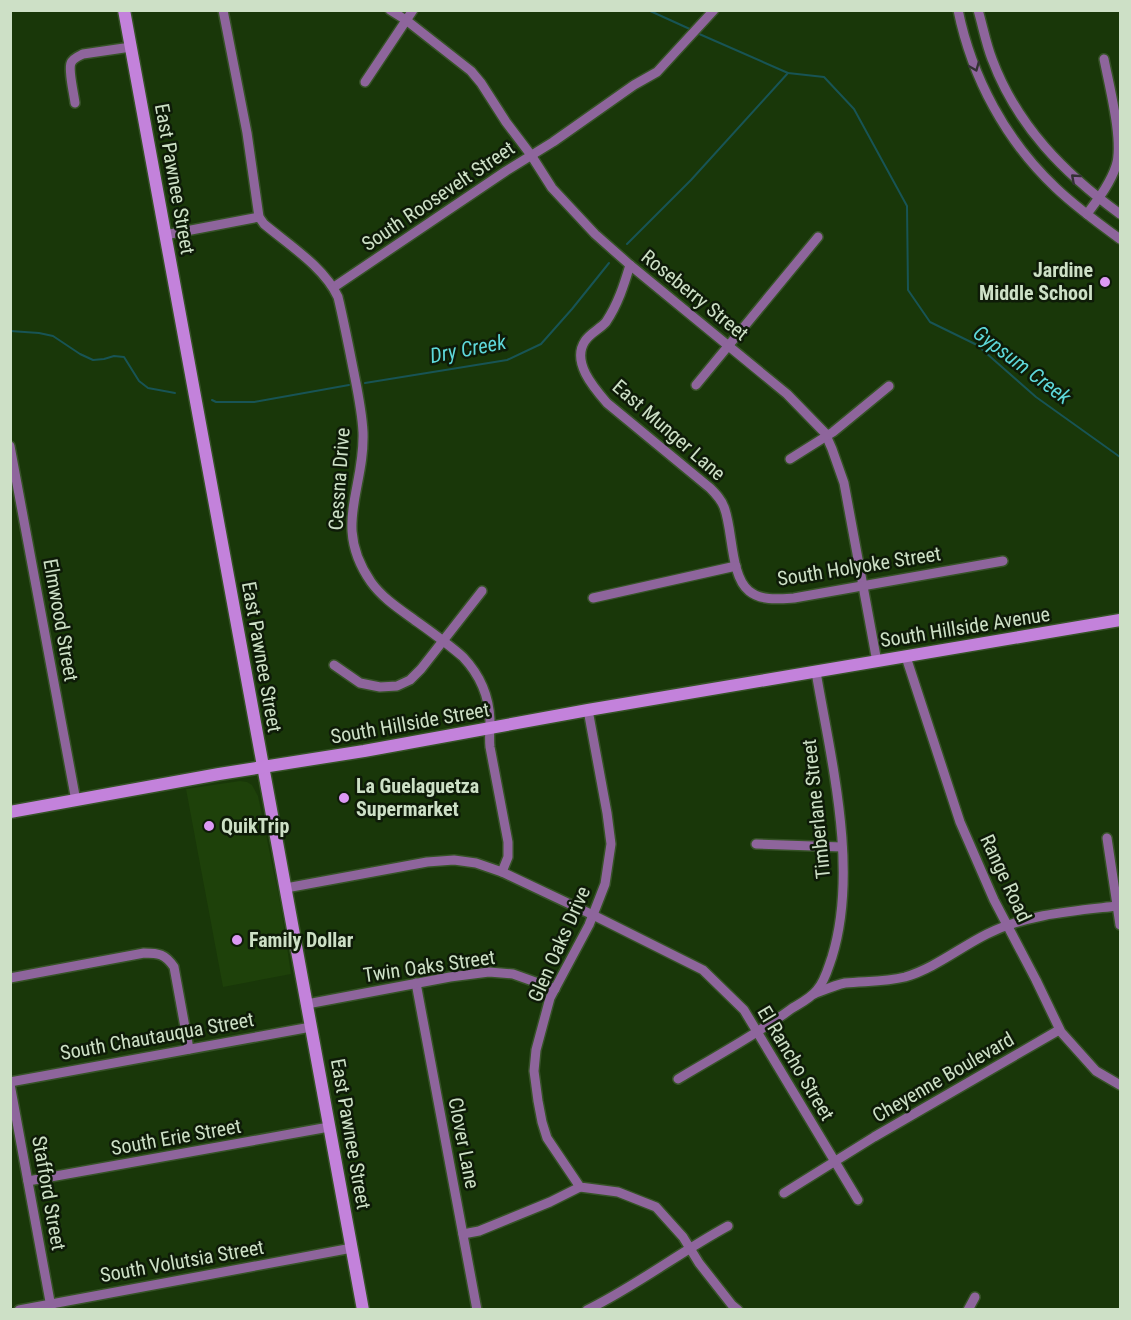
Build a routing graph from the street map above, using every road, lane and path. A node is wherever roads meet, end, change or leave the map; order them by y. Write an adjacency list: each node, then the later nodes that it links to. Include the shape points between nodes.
1 (124, 10): 9 (main road, East Pawnee Street)
2 (223, 10): 17 (street)
3 (390, 10): 8 (street, Roseberry Street)
4 (413, 10): 8 (street)
5 (714, 10): 13 (street, South Roosevelt Street, via 657,72)
6 (958, 10): 15 (street, one-way to 15, via 975,69 1006,129 1054,187)
7 (978, 10): 14 (street, one-way to 7, via 1055,159 1016,107 992,60)
8 (406, 21): 11 (street); 13 (street, Roseberry Street, via 471,71)
9 (131, 47): 12 (street, via 83,54 73,60); 18 (main road, East Pawnee Street)
10 (1104, 59): 14 (street, via 1119,150 1114,171)
11 (365, 82)
12 (75, 103)
13 (531, 155): 21 (street, Roseberry Street, via 552,188); 22 (street, South Roosevelt Street)
14 (1098, 198): 15 (street); 16 (street)
15 (1087, 214): 20 (street)
16 (1120, 214)
17 (259, 217): 18 (street); 22 (street)
18 (165, 235): 42 (main road, East Pawnee Street)
19 (818, 237): 23 (street)
20 (1120, 239)
21 (630, 265): 23 (street, Roseberry Street); 30 (street, East Munger Lane, via 617,302 604,324 585,341 580,355 584,368 607,403 721,500)
22 (334, 287): 35 (street, Cessna Drive, via 362,422 363,441 352,515 354,548 376,589)
23 (728, 346): 24 (street); 26 (street, Roseberry Street, via 787,394)
24 (696, 385)
25 (889, 386): 26 (street)
26 (826, 436): 28 (street); 31 (street, Roseberry Street, via 844,483)
27 (10, 446): 43 (street, Elmwood Street)
28 (790, 459)
29 (1003, 561): 31 (street, South Holyoke Street)
30 (736, 566): 31 (street, South Holyoke Street, via 749,592 772,599); 33 (street)
31 (864, 585): 37 (street, Roseberry Street)
32 (482, 591): 35 (street)
33 (593, 598)
34 (1120, 621): 36 (main road, South Hillside Avenue)
35 (443, 641): 38 (street, via 422,669 397,686 360,682); 41 (street, Cessna Drive, via 470,665 481,682)
36 (906, 657): 37 (main road, South Hillside Avenue); 52 (street, Range Road, via 960,822)
37 (877, 662): 39 (main road, South Hillside Avenue)
38 (334, 665)
39 (816, 672): 40 (main road, South Hillside Street); 47 (street, Timberlane Street, via 837,790)
40 (588, 710): 41 (main road, South Hillside Street); 51 (street, Glen Oaks Drive, via 611,844 605,884)
41 (489, 729): 42 (main road, South Hillside Street); 48 (street, Cessna Drive, via 508,842)
42 (263, 768): 43 (main road, South Hillside Street); 49 (main road, East Pawnee Street)
43 (76, 801): 44 (main road, South Hillside Street)
44 (10, 812)
45 (1107, 838): 50 (street)
46 (756, 844): 47 (street)
47 (842, 847): 57 (street, Timberlane Street, via 839,927 825,976)
48 (502, 872): 49 (street, El Rancho Street, via 454,860); 51 (street, El Rancho Street)
49 (286, 888): 58 (main road, East Pawnee Street)
50 (1117, 906): 52 (street, via 1053,913); 53 (street)
51 (593, 915): 56 (street, Glen Oaks Drive); 61 (street, El Rancho Street, via 703,970 744,1010)
52 (1008, 926): 57 (street, via 905,976 842,984); 60 (street, Range Road)
53 (1120, 926)
54 (10, 978): 62 (street, via 144,953 161,955 174,967)
55 (416, 983): 56 (street, Twin Oaks Street, via 501,972); 58 (street, Twin Oaks Street); 73 (street, Clover Lane)
56 (555, 990): 69 (street, Glen Oaks Drive, via 536,1050 534,1071 547,1138)
57 (812, 994): 61 (street, Timberlane Street)
58 (307, 1004): 59 (main road, East Pawnee Street)
59 (311, 1027): 62 (street, South Chautauqua Street); 66 (main road, East Pawnee Street)
60 (1059, 1030): 65 (street, Range Road, via 1096,1071); 67 (street, Cheyenne Boulevard)
61 (757, 1032): 63 (street, Timberlane Street); 67 (street, El Rancho Street)
62 (189, 1049): 64 (street, South Chautauqua Street)
63 (678, 1078)
64 (10, 1083): 68 (street, Stafford Street)
65 (1120, 1085)
66 (329, 1127): 68 (street, South Erie Street); 74 (main road, East Pawnee Street)
67 (834, 1162): 70 (street, Cheyenne Boulevard); 71 (street, El Rancho Street)
68 (28, 1181): 77 (street, Stafford Street)
69 (580, 1187): 73 (street, via 479,1231); 75 (street, via 618,1192 656,1207)
70 (784, 1193)
71 (858, 1200)
72 (728, 1226): 75 (street)
73 (463, 1234): 81 (street, Clover Lane)
74 (352, 1248): 77 (street, South Volutsia Street); 80 (main road, East Pawnee Street)
75 (690, 1248): 78 (street); 82 (street)
76 (975, 1297): 83 (street)
77 (51, 1307): 79 (street, South Volutsia Street)
78 (595, 1308)
79 (19, 1310)
80 (363, 1310)
81 (477, 1310)
82 (738, 1310)
83 (968, 1310)

